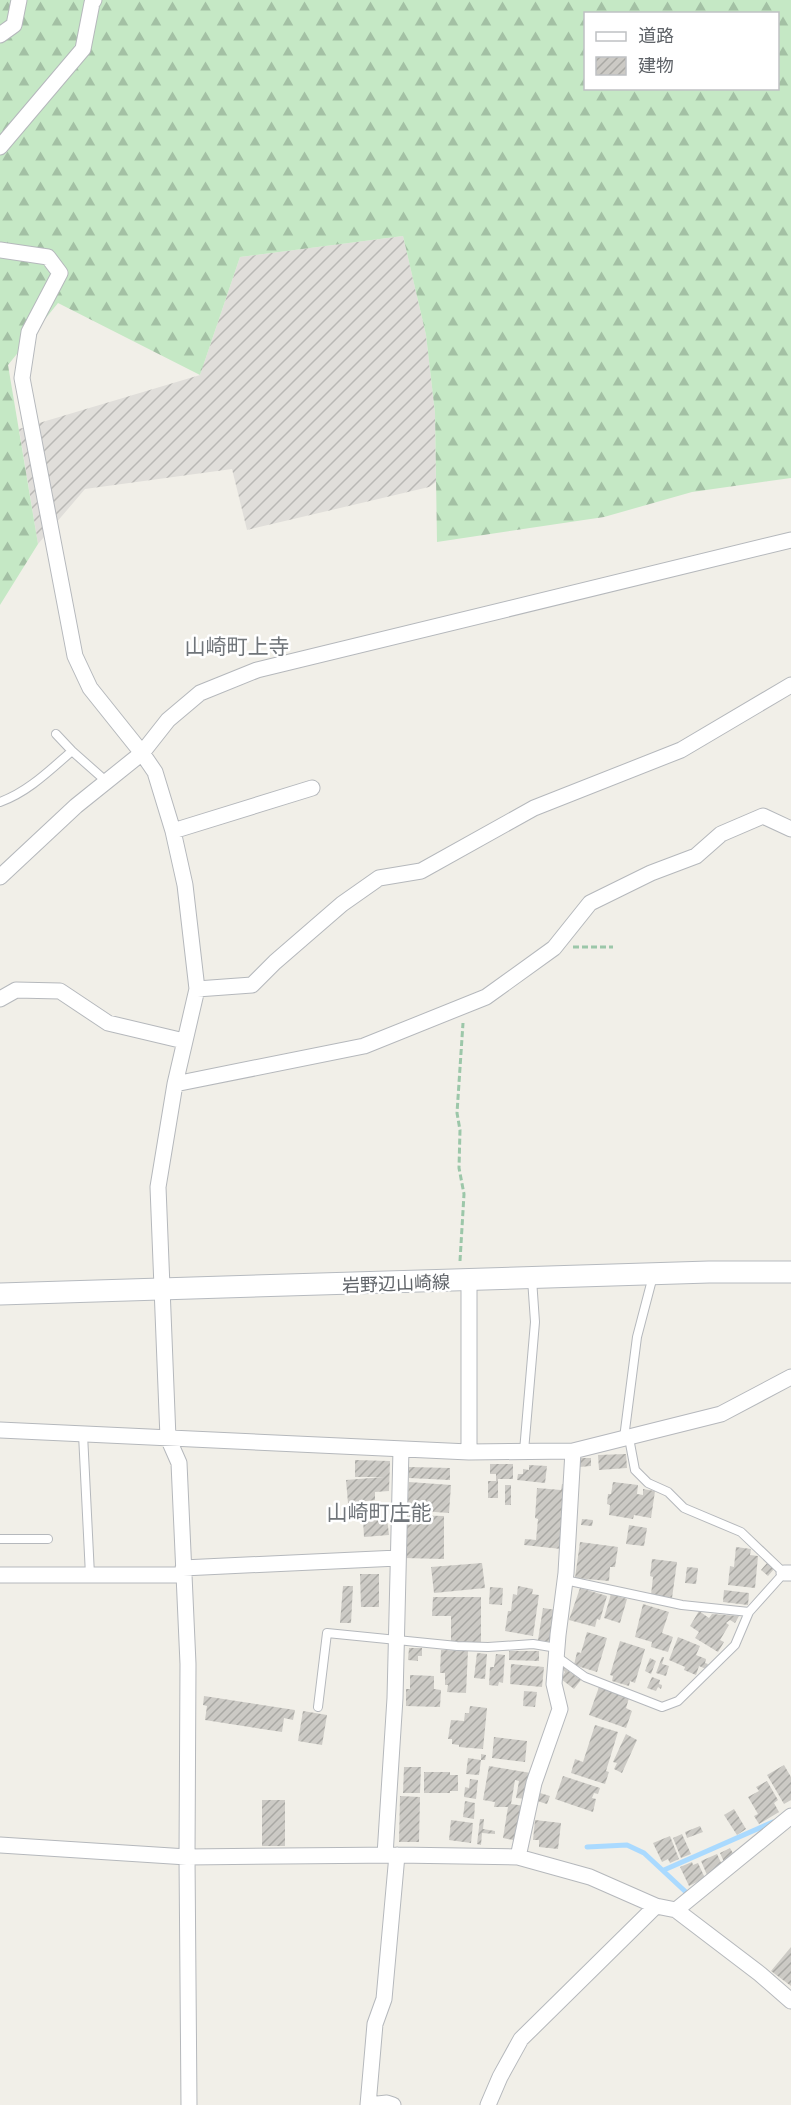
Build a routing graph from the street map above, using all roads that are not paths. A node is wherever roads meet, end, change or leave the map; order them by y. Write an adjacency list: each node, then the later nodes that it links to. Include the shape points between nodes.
1 (19, 0): 3 (street, via 14,25)
2 (94, 0): 4 (street, via 83,49)
3 (0, 35)
4 (0, 147)
5 (0, 250): 10 (street, via 48,256 60,273 29,332 22,378 75,656 90,688)
6 (791, 540): 10 (street, via 257,670 200,693 168,720)
7 (791, 685): 17 (street, via 681,750 534,808 421,870 379,878 342,904 252,985)
8 (56, 734): 9 (lane)
9 (72, 752): 11 (lane); 13 (lane, via 39,779)
10 (142, 753): 11 (street); 15 (street, via 155,772)
11 (107, 782): 16 (street)
12 (312, 788): 15 (street)
13 (0, 802)
14 (791, 829): 20 (street, via 763,816 721,834 696,856 590,903 554,948 486,997 364,1046)
15 (173, 831): 17 (street, via 185,885)
16 (0, 878)
17 (197, 989): 19 (street)
18 (0, 999): 19 (street, via 16,990 60,992 108,1023)
19 (184, 1041): 20 (street)
20 (176, 1084): 25 (street, via 158,1187)
21 (791, 1272): 22 (main road, 岩野辺山崎線)
22 (653, 1274): 23 (main road, 岩野辺山崎線); 31 (lane, via 637,1337)
23 (532, 1278): 24 (main road, 岩野辺山崎線); 33 (lane, via 535,1323)
24 (464, 1280): 25 (main road, 岩野辺山崎線); 35 (street)
25 (161, 1290): 26 (main road, 岩野辺山崎線); 30 (street)
26 (0, 1294)
27 (791, 1377): 31 (street, via 721,1414)
28 (0, 1430): 29 (street)
29 (83, 1434): 30 (street); 42 (lane)
30 (168, 1438): 32 (street); 39 (street, via 178,1463)
31 (626, 1439): 34 (street); 40 (lane, via 635,1470 648,1483 668,1492 684,1508 741,1532)
32 (401, 1449): 35 (street); 38 (street)
33 (524, 1451): 34 (street); 35 (street)
34 (573, 1451): 43 (street)
35 (469, 1452)
36 (0, 1539): 37 (lane)
37 (48, 1539)
38 (398, 1558): 39 (street); 45 (street)
39 (184, 1571): 42 (street); 51 (street, via 188,1664)
40 (787, 1573): 44 (lane)
41 (0, 1575): 42 (street)
42 (90, 1575)
43 (565, 1580): 44 (lane, via 682,1605); 46 (street)
44 (749, 1612): 46 (lane, via 735,1645 678,1701 668,1706 585,1677)
45 (397, 1641): 46 (lane, via 488,1647 533,1644); 47 (lane, via 327,1633); 50 (street)
46 (556, 1652): 52 (street, via 554,1684 560,1709 534,1783)
47 (318, 1707)
48 (791, 1816): 54 (street)
49 (0, 1845): 51 (street)
50 (391, 1855): 51 (street); 52 (street); 57 (street, via 384,2000 375,2024 368,2105)
51 (187, 1857): 56 (street)
52 (518, 1857): 53 (street, via 590,1877)
53 (656, 1906): 54 (street); 58 (street, via 520,2039)
54 (676, 1910): 55 (street)
55 (791, 2001)
56 (189, 2105)
57 (393, 2105)
58 (488, 2105)

